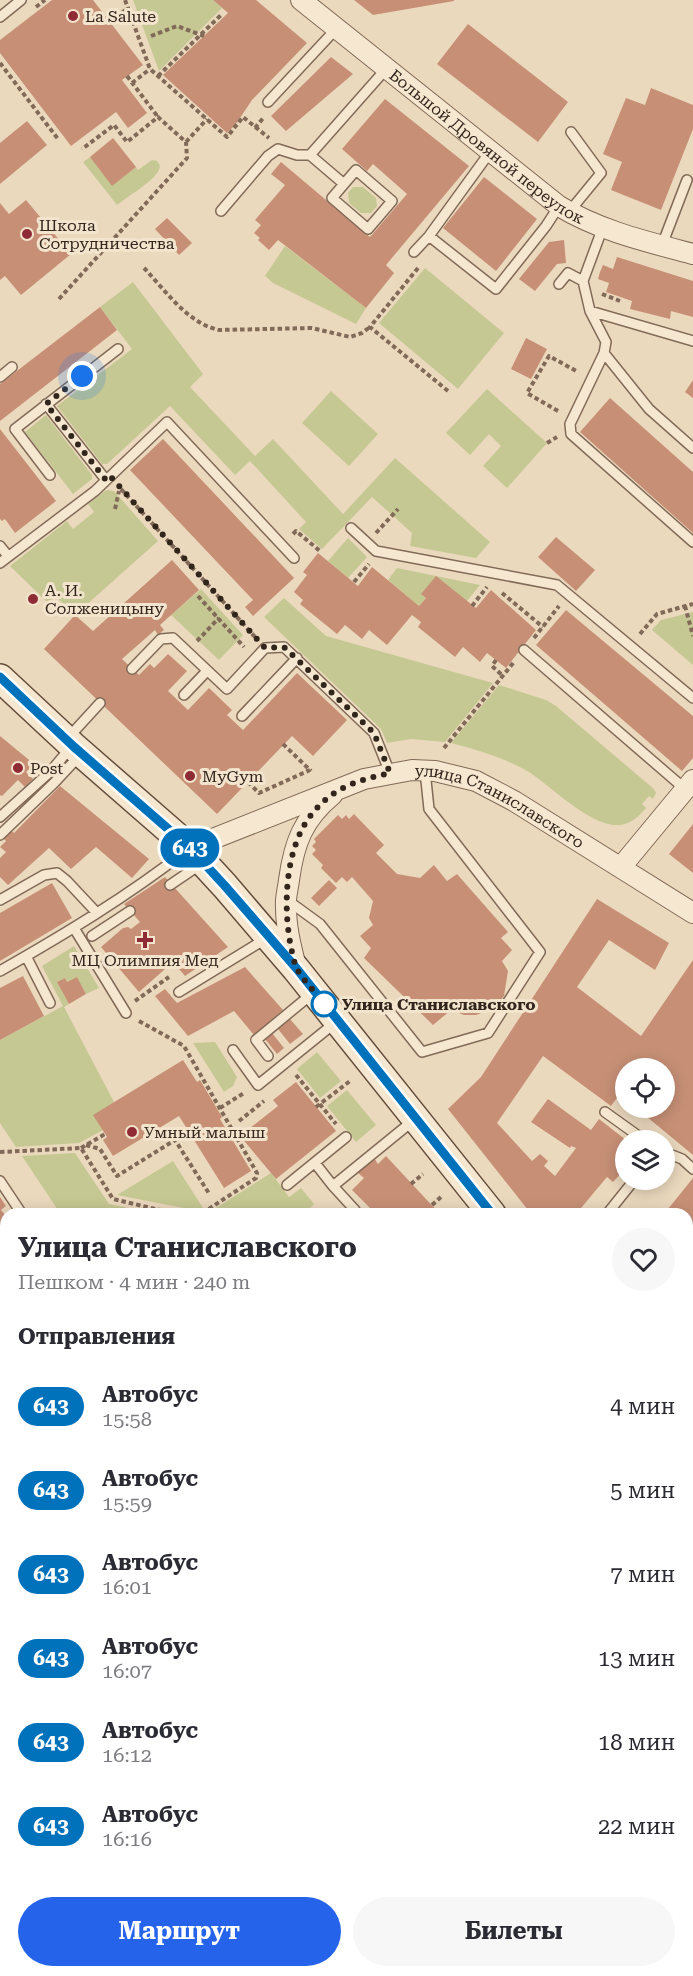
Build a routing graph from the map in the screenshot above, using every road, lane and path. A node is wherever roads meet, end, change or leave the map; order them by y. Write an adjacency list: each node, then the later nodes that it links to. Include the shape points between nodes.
1 (21, 0): 6 (lane)
2 (125, 0): 4 (path)
3 (302, 0): 8 (street, Большой Дровяной переулок)
4 (128, 8): 7 (path); 12 (path)
5 (221, 15): 9 (path)
6 (0, 17)
7 (110, 22)
8 (336, 28): 13 (street, Большой Дровяной переулок); 17 (lane)
9 (203, 35): 10 (path, via 177,26); 15 (path)
10 (151, 36)
11 (0, 63): 21 (path)
12 (150, 69): 15 (path); 16 (path)
13 (386, 69): 25 (street, Большой Дровяной переулок); 26 (lane)
14 (127, 76): 16 (path)
15 (158, 76): 19 (path)
16 (132, 83): 18 (path)
17 (268, 102)
18 (158, 117): 23 (path); 24 (path, via 127,142 114,125)
19 (207, 119): 22 (path, via 227,137 243,117); 23 (path)
20 (571, 132): 29 (lane, via 601,173)
21 (58, 139)
22 (271, 140)
23 (186, 142): 40 (path, via 188,158)
24 (82, 149)
25 (490, 152): 29 (street, Большой Дровяной переулок); 32 (lane)
26 (310, 155): 28 (lane); 30 (lane, via 278,149 271,153)
27 (687, 180): 33 (lane)
28 (344, 184): 28 (lane, via 332,198 369,229 392,201 356,170)
29 (564, 209): 31 (street, Большой Дровяной переулок); 32 (lane, via 496,289)
30 (221, 210)
31 (603, 227): 33 (street, Большой Дровяной переулок); 37 (lane)
32 (429, 236): 34 (lane)
33 (662, 245): 35 (street, Большой Дровяной переулок)
34 (414, 252): 43 (path, via 425,261)
35 (693, 254)
36 (144, 268): 43 (path, via 187,313 207,327 312,328 350,337)
37 (583, 281): 38 (lane, via 568,273); 42 (lane)
38 (559, 284)
39 (599, 291): 41 (path)
40 (59, 299)
41 (622, 301)
42 (590, 310): 44 (lane); 46 (lane, via 606,342)
43 (370, 327): 50 (path)
44 (693, 341)
45 (118, 348): 51 (lane)
46 (604, 353): 49 (lane); 53 (lane, via 649,409)
47 (12, 368): 48 (lane)
48 (0, 377)
49 (591, 380): 52 (lane); 52 (path, via 549,356 527,393)
50 (448, 391)
51 (46, 404): 54 (lane, via 15,429); 55 (lane)
52 (572, 419): 61 (lane, via 569,429 574,438)
53 (693, 448)
54 (50, 475)
55 (108, 478): 65 (lane); 67 (lane, via 167,422); 81 (path)
56 (118, 496): 57 (path)
57 (115, 509)
58 (398, 509): 62 (path)
59 (351, 528): 62 (lane)
60 (305, 539): 64 (path)
61 (693, 542)
62 (367, 543): 72 (lane, via 376,551 557,585)
63 (0, 546): 65 (lane)
64 (320, 551)
65 (8, 556): 68 (lane)
66 (375, 556): 70 (path)
67 (294, 558)
68 (0, 563)
69 (494, 579): 75 (path)
70 (354, 582)
71 (502, 593): 77 (path)
72 (569, 595): 77 (path); 80 (lane)
73 (198, 596): 84 (path)
74 (693, 604): 76 (path)
75 (472, 606)
76 (686, 606): 78 (path); 80 (path, via 657,614)
77 (543, 627): 79 (path)
78 (693, 636)
79 (532, 639)
80 (630, 646): 92 (lane)
81 (265, 648): 83 (lane, via 284,647); 84 (lane)
82 (524, 650): 101 (lane)
83 (297, 658): 94 (lane); 99 (lane, via 374,733)
84 (255, 659): 87 (lane, via 227,689)
85 (496, 660): 88 (path, via 492,666)
86 (132, 669): 87 (lane, via 161,639 173,638)
87 (207, 671): 91 (lane)
88 (503, 676)
89 (0, 678): 96 (main road)
90 (496, 684): 97 (path)
91 (184, 695)
92 (693, 698)
93 (100, 703): 96 (lane)
94 (242, 716)
95 (283, 744): 100 (path, via 312,772 259,793)
96 (73, 746): 103 (lane); 104 (lane, via 55,782); 105 (main road)
97 (444, 748)
98 (425, 771): 99 (street, улица Станиславского); 106 (street, улица Станиславского, via 476,781); 109 (lane, via 429,809 540,952 488,1033 422,1052 320,924)
99 (390, 773): 102 (street, улица Станиславского)
100 (248, 782)
101 (689, 785): 106 (street)
102 (343, 786): 105 (street, улица Станиславского); 109 (street, via 316,808 301,832)
103 (0, 817)
104 (0, 835)
105 (196, 855): 107 (lane); 111 (lane, via 160,871); 115 (main road)
106 (621, 867): 112 (street, улица Станиславского)
107 (171, 885)
108 (0, 900): 111 (lane, via 44,875 57,873)
109 (286, 900): 117 (street, via 288,935)
110 (130, 911): 114 (lane)
111 (97, 913): 113 (lane)
112 (693, 913)
113 (75, 928): 116 (lane); 123 (lane)
114 (92, 936)
115 (269, 937): 117 (main road); 120 (lane)
116 (26, 956): 118 (lane); 122 (lane)
117 (297, 969): 121 (main road)
118 (0, 971)
119 (174, 974): 123 (path)
120 (179, 992)
121 (315, 992): 124 (main road); 126 (lane, via 256,1040)
122 (50, 1003)
123 (125, 1011): 132 (path, via 184,1046)
124 (338, 1021): 125 (lane, via 258,1085); 134 (main road)
125 (233, 1050)
126 (268, 1056)
127 (288, 1081): 131 (path, via 296,1075)
128 (350, 1081): 131 (path)
129 (272, 1095): 135 (path)
130 (239, 1096): 132 (path)
131 (318, 1106): 138 (path)
132 (219, 1109): 156 (path, via 257,1173 256,1178)
133 (605, 1112): 136 (lane)
134 (416, 1118): 149 (lane); 158 (main road)
135 (239, 1121)
136 (630, 1130)
137 (105, 1134): 139 (path)
138 (346, 1137): 143 (lane)
139 (86, 1145): 140 (path); 151 (path, via 100,1149 117,1176 175,1140)
140 (81, 1148): 141 (path); 155 (path, via 113,1199)
141 (0, 1152)
142 (675, 1156): 144 (lane)
143 (315, 1163): 148 (lane); 149 (lane)
144 (693, 1169)
145 (423, 1174): 147 (path)
146 (0, 1181): 154 (lane)
147 (411, 1184)
148 (287, 1185)
149 (333, 1185): 157 (lane)
150 (626, 1190): 159 (lane)
151 (210, 1195)
152 (441, 1197): 153 (path)
153 (432, 1205)
154 (18, 1208)
155 (151, 1208)
156 (210, 1208)
157 (353, 1208)
158 (487, 1208)
159 (612, 1208)

